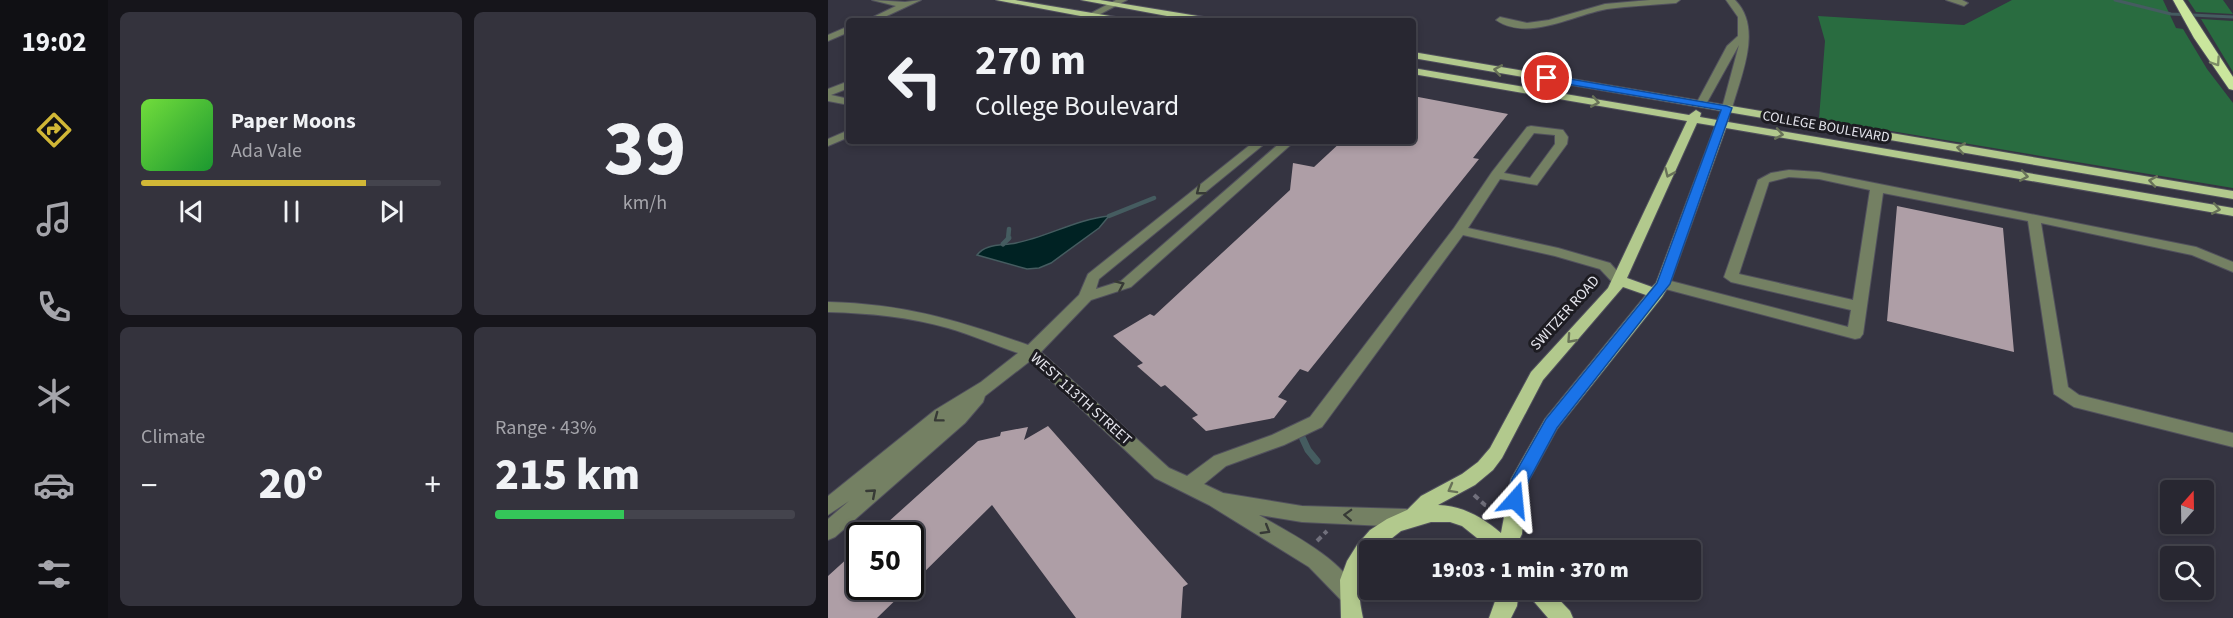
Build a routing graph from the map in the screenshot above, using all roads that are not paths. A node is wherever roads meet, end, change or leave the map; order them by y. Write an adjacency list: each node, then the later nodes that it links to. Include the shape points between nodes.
1 (876, 0): 11 (street)
2 (917, 0): 11 (street)
3 (1000, 0): 13 (main road)
4 (1085, 0): 12 (main road)
5 (1123, 0): 12 (street)
6 (1676, 0): 18 (street, via 1605,7 1527,26)
7 (1730, 0): 23 (street, via 1744,21)
8 (1950, 0): 10 (street)
9 (2178, 0): 28 (highway, one-way to 28)
10 (1964, 3)
11 (906, 5): 14 (street)
12 (1113, 5): 13 (street); 17 (main road)
13 (1092, 16): 15 (street); 16 (main road)
14 (875, 18)
15 (1087, 18)
16 (1104, 18)
17 (1192, 18)
18 (1500, 20)
19 (846, 24): 20 (street)
20 (828, 25)
21 (846, 30): 22 (street)
22 (828, 38)
23 (1742, 38): 25 (street, via 1732,46); 27 (street, via 1744,48)
24 (1416, 56): 32 (main road, COLLEGE BOULEVARD, one-way to 24)
25 (1719, 70): 27 (street); 32 (street)
26 (1416, 72): 34 (main road, COLLEGE BOULEVARD, one-way to 34)
27 (1737, 73): 33 (street)
28 (2233, 86)
29 (846, 87): 30 (street)
30 (828, 96): 31 (street)
31 (846, 101)
32 (1701, 104): 33 (main road, COLLEGE BOULEVARD); 34 (main road, SWITZER ROAD)
33 (1727, 108): 35 (main road); 44 (main road, COLLEGE BOULEVARD, one-way to 33)
34 (1693, 119): 35 (main road, COLLEGE BOULEVARD); 49 (main road, SWITZER ROAD, one-way to 49)
35 (1721, 124): 45 (main road, COLLEGE BOULEVARD, one-way to 45); 50 (main road)
36 (846, 134): 37 (street)
37 (828, 143)
38 (1258, 144): 40 (street)
39 (1285, 144): 41 (street)
40 (1230, 167): 41 (street); 51 (street, one-way to 51, via 1093,277)
41 (1252, 172): 51 (street, one-way to 41, via 1126,284)
42 (1496, 175): 42 (street, via 1531,129 1559,132 1561,144 1533,182); 47 (street)
43 (1877, 188): 46 (street); 53 (street); 53 (street, via 1793,173 1776,174 1764,180 1731,277)
44 (2233, 195)
45 (2233, 212)
46 (2034, 218): 48 (street, via 2196,251); 56 (street, via 2060,390 2074,400)
47 (1460, 230): 49 (street, via 1605,266); 57 (street, via 1316,423 1220,461)
48 (2233, 267)
49 (1619, 281): 50 (main road); 60 (main road, SWITZER ROAD, one-way to 60, via 1537,376 1488,464)
50 (1660, 289): 53 (street, via 1855,334); 63 (main road, via 1551,423 1520,479)
51 (1086, 297): 54 (street)
52 (828, 307): 54 (street, WEST 113TH STREET, via 909,314 952,324)
53 (1859, 307)
54 (1031, 352): 55 (street); 57 (street, WEST 113TH STREET, via 1162,473)
55 (987, 386): 59 (street, one-way to 59, via 940,415); 61 (street, one-way to 55, via 959,418)
56 (2233, 440)
57 (1188, 486): 58 (street, WEST 113TH STREET)
58 (1216, 500): 60 (street, WEST 113TH STREET, one-way to 58, via 1302,514); 64 (street, WEST 113TH STREET, one-way to 64, via 1316,560)
59 (828, 507)
60 (1411, 516): 62 (main road, via 1453,514 1475,522); 64 (main road, SWITZER ROAD, via 1384,530 1366,548 1353,569)
61 (828, 531)
62 (1494, 540)
63 (1508, 540)
64 (1348, 593): 67 (main road)
65 (1507, 600): 68 (main road)
66 (1546, 600): 69 (main road)
67 (1352, 618)
68 (1500, 618)
69 (1562, 618)

